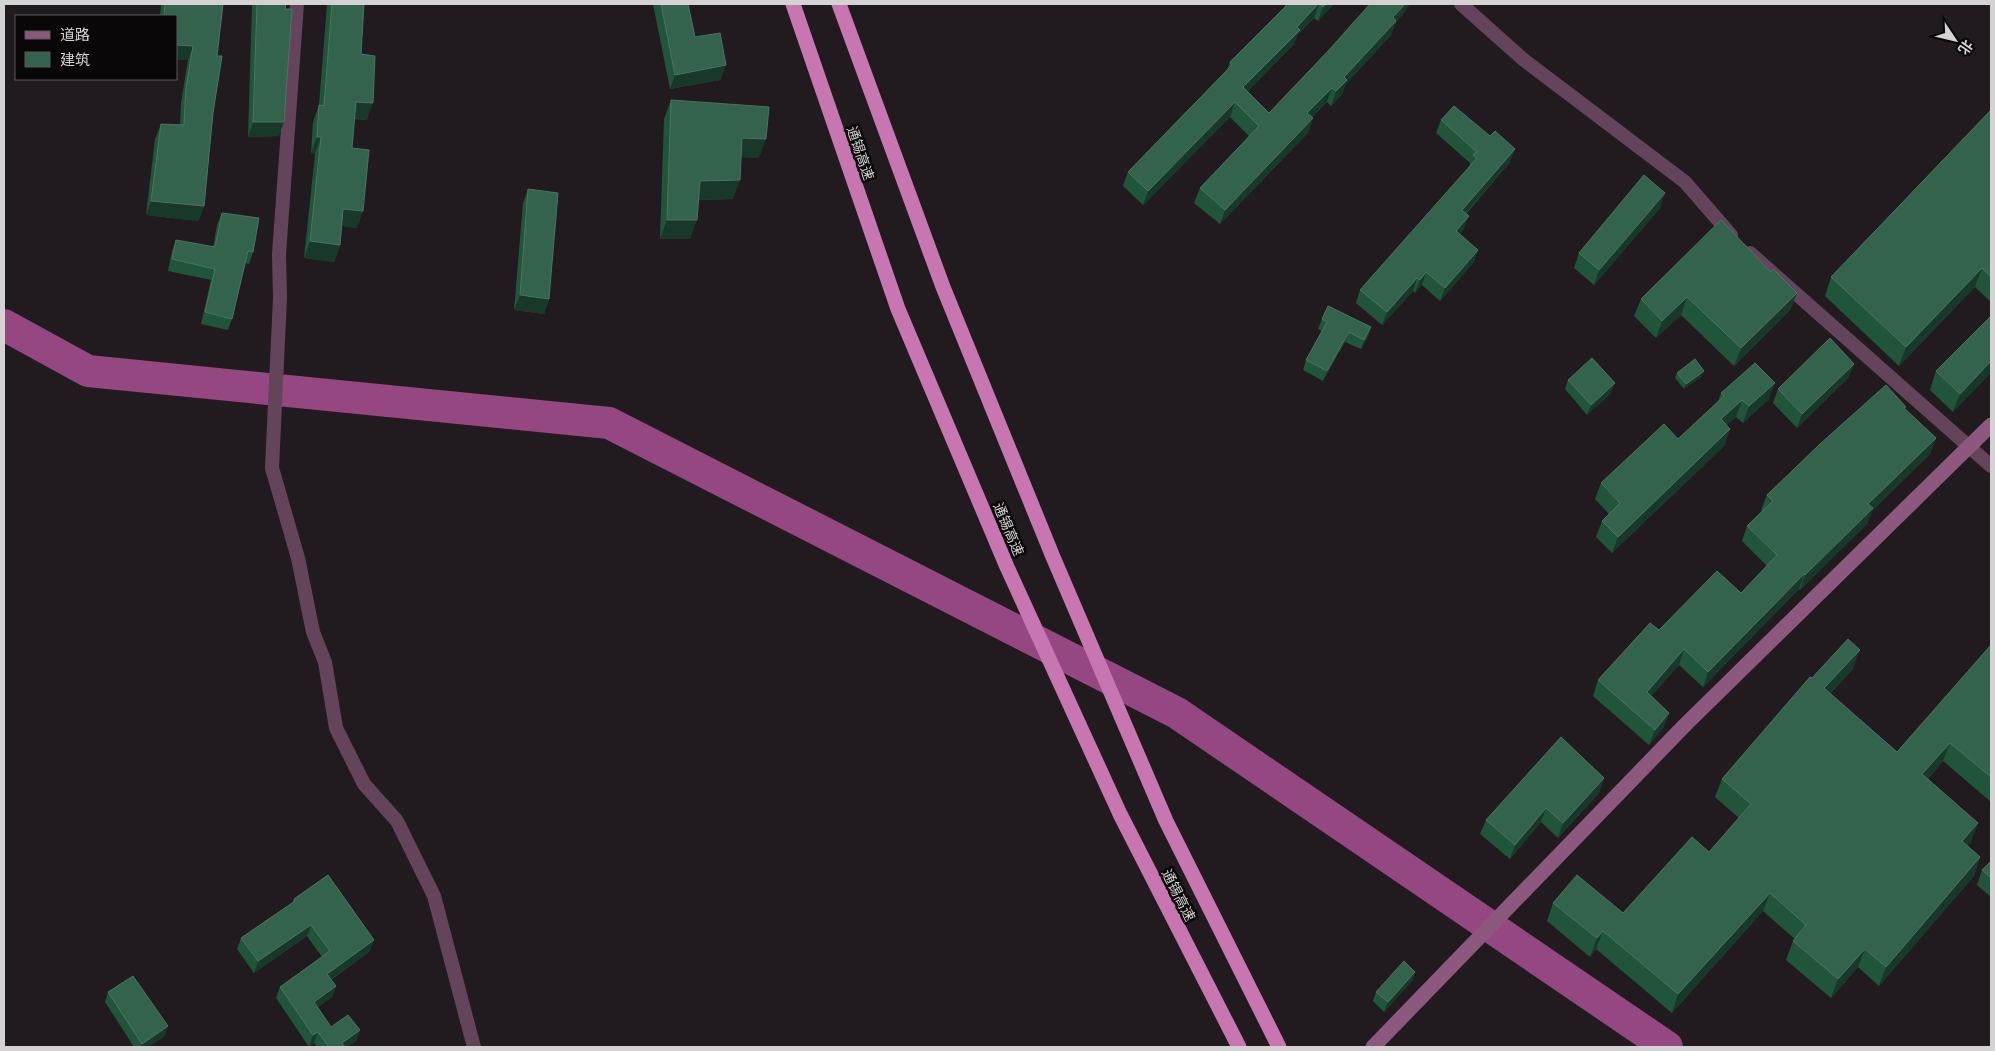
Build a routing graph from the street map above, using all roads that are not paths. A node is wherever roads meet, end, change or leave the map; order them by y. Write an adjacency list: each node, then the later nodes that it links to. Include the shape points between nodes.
1 (297, 4): 8 (street, via 279,254 272,468 298,558 313,632 325,662 336,728 364,784 397,821 434,896)
2 (793, 4): 9 (highway, 通锡高速, via 898,309 1007,567 1120,814)
3 (839, 4): 10 (highway, 通锡高速, via 942,287 1053,557 1166,821)
4 (1461, 4): 6 (street, via 1524,60 1685,182 1733,237)
5 (1991, 425): 6 (street)
6 (1970, 446): 7 (street); 11 (street, via 1685,725)
7 (1991, 466)
8 (474, 1047)
9 (1239, 1047)
10 (1279, 1047)
11 (1373, 1047)

